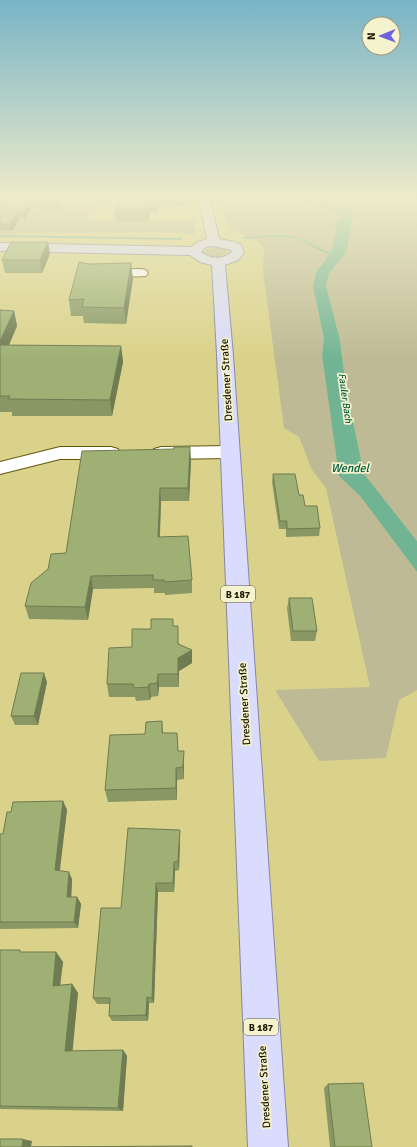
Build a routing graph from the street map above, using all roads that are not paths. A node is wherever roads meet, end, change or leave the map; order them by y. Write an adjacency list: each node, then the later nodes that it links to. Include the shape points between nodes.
1 (194, 251): 2 (main road, via 201,258)
2 (216, 252): 5 (main road, Dresdener Straße / B 187, via 221,292)
3 (91, 274): 4 (lane)
4 (141, 274)
5 (230, 452): 6 (lane, via 60,453); 7 (main road, Dresdener Straße / B 187)
6 (0, 468)
7 (268, 1147)

